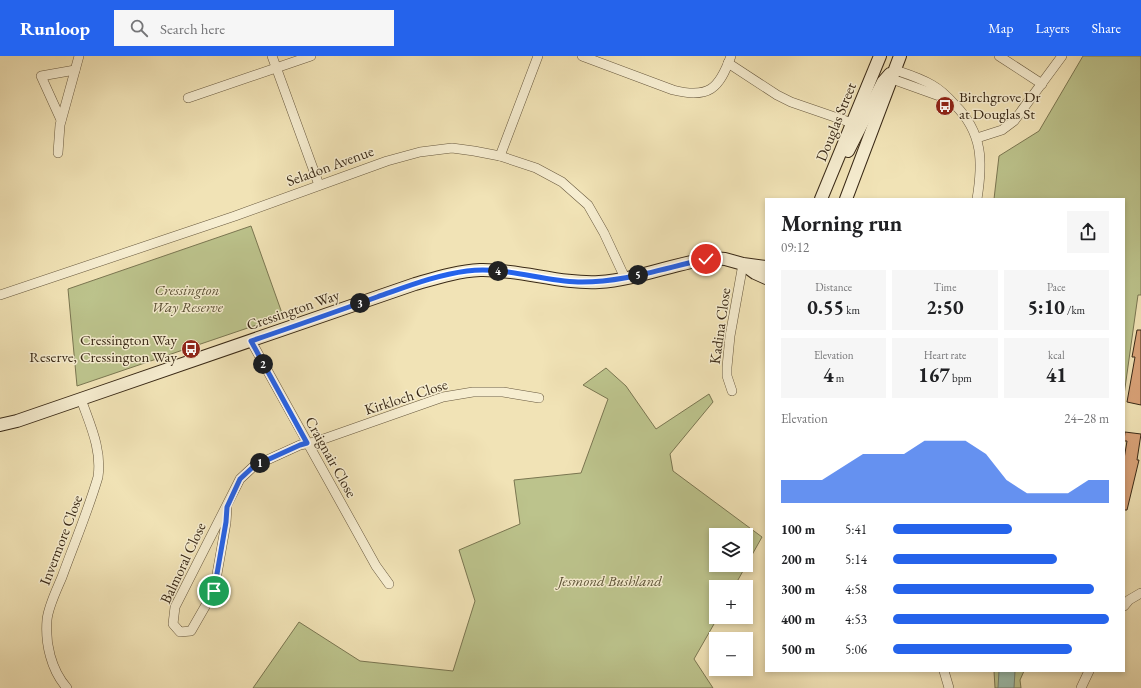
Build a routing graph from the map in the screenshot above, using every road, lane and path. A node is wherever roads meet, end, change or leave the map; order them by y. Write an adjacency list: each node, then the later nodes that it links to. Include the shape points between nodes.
1 (79, 56): 13 (street)
2 (272, 56): 12 (street)
3 (311, 56): 12 (street)
4 (538, 56): 21 (street)
5 (582, 56): 11 (street, via 689,94 712,89 720,81)
6 (880, 56): 18 (street, Douglas Street)
7 (891, 56): 14 (street)
8 (900, 56): 14 (street)
9 (999, 56): 15 (street)
10 (1062, 56): 15 (street)
11 (730, 60): 18 (street, via 791,102)
12 (277, 68): 16 (street); 22 (street)
13 (75, 70): 17 (street); 17 (street, via 41,76)
14 (892, 74): 19 (street, via 955,104 970,123); 23 (street, via 883,82); 24 (street)
15 (1042, 84): 19 (street, via 1014,121 1002,130)
16 (188, 98)
17 (61, 120): 20 (street)
18 (852, 123): 23 (street, Douglas Street)
19 (977, 138): 25 (street, via 981,161)
20 (58, 153)
21 (500, 156): 22 (street, Seladon Avenue, via 452,148 420,152); 28 (street, Seladon Avenue, via 536,168 562,182 588,205)
22 (319, 185): 30 (street, Seladon Avenue)
23 (823, 194)
24 (846, 198)
25 (977, 198)
26 (743, 264): 27 (street); 28 (street, Cressington Way, via 712,258); 29 (street); 32 (street, Kadina Close, via 727,367)
27 (765, 267)
28 (624, 278): 31 (street, Cressington Way, via 577,282 482,270 452,273)
29 (765, 278)
30 (0, 295)
31 (251, 341): 34 (street, Cressington Way); 36 (street, Craignair Close)
32 (732, 391)
33 (539, 398): 36 (street, Kirkloch Close, via 504,392 473,392 443,397)
34 (81, 399): 35 (street, Cressington Way); 43 (street, Invermore Close, via 98,450 98,477 47,619 48,646 53,664)
35 (0, 425)
36 (307, 443): 37 (street, Balmoral Close, via 254,466 240,479); 38 (street, Craignair Close, via 376,566)
37 (227, 507): 37 (street, Balmoral Close, via 214,591 191,631 180,632 173,624 175,607)
38 (389, 584)
39 (1141, 594): 40 (street)
40 (1125, 605)
41 (944, 672): 44 (street)
42 (1089, 672): 45 (street)
43 (67, 688)
44 (949, 688)
45 (1081, 688)

